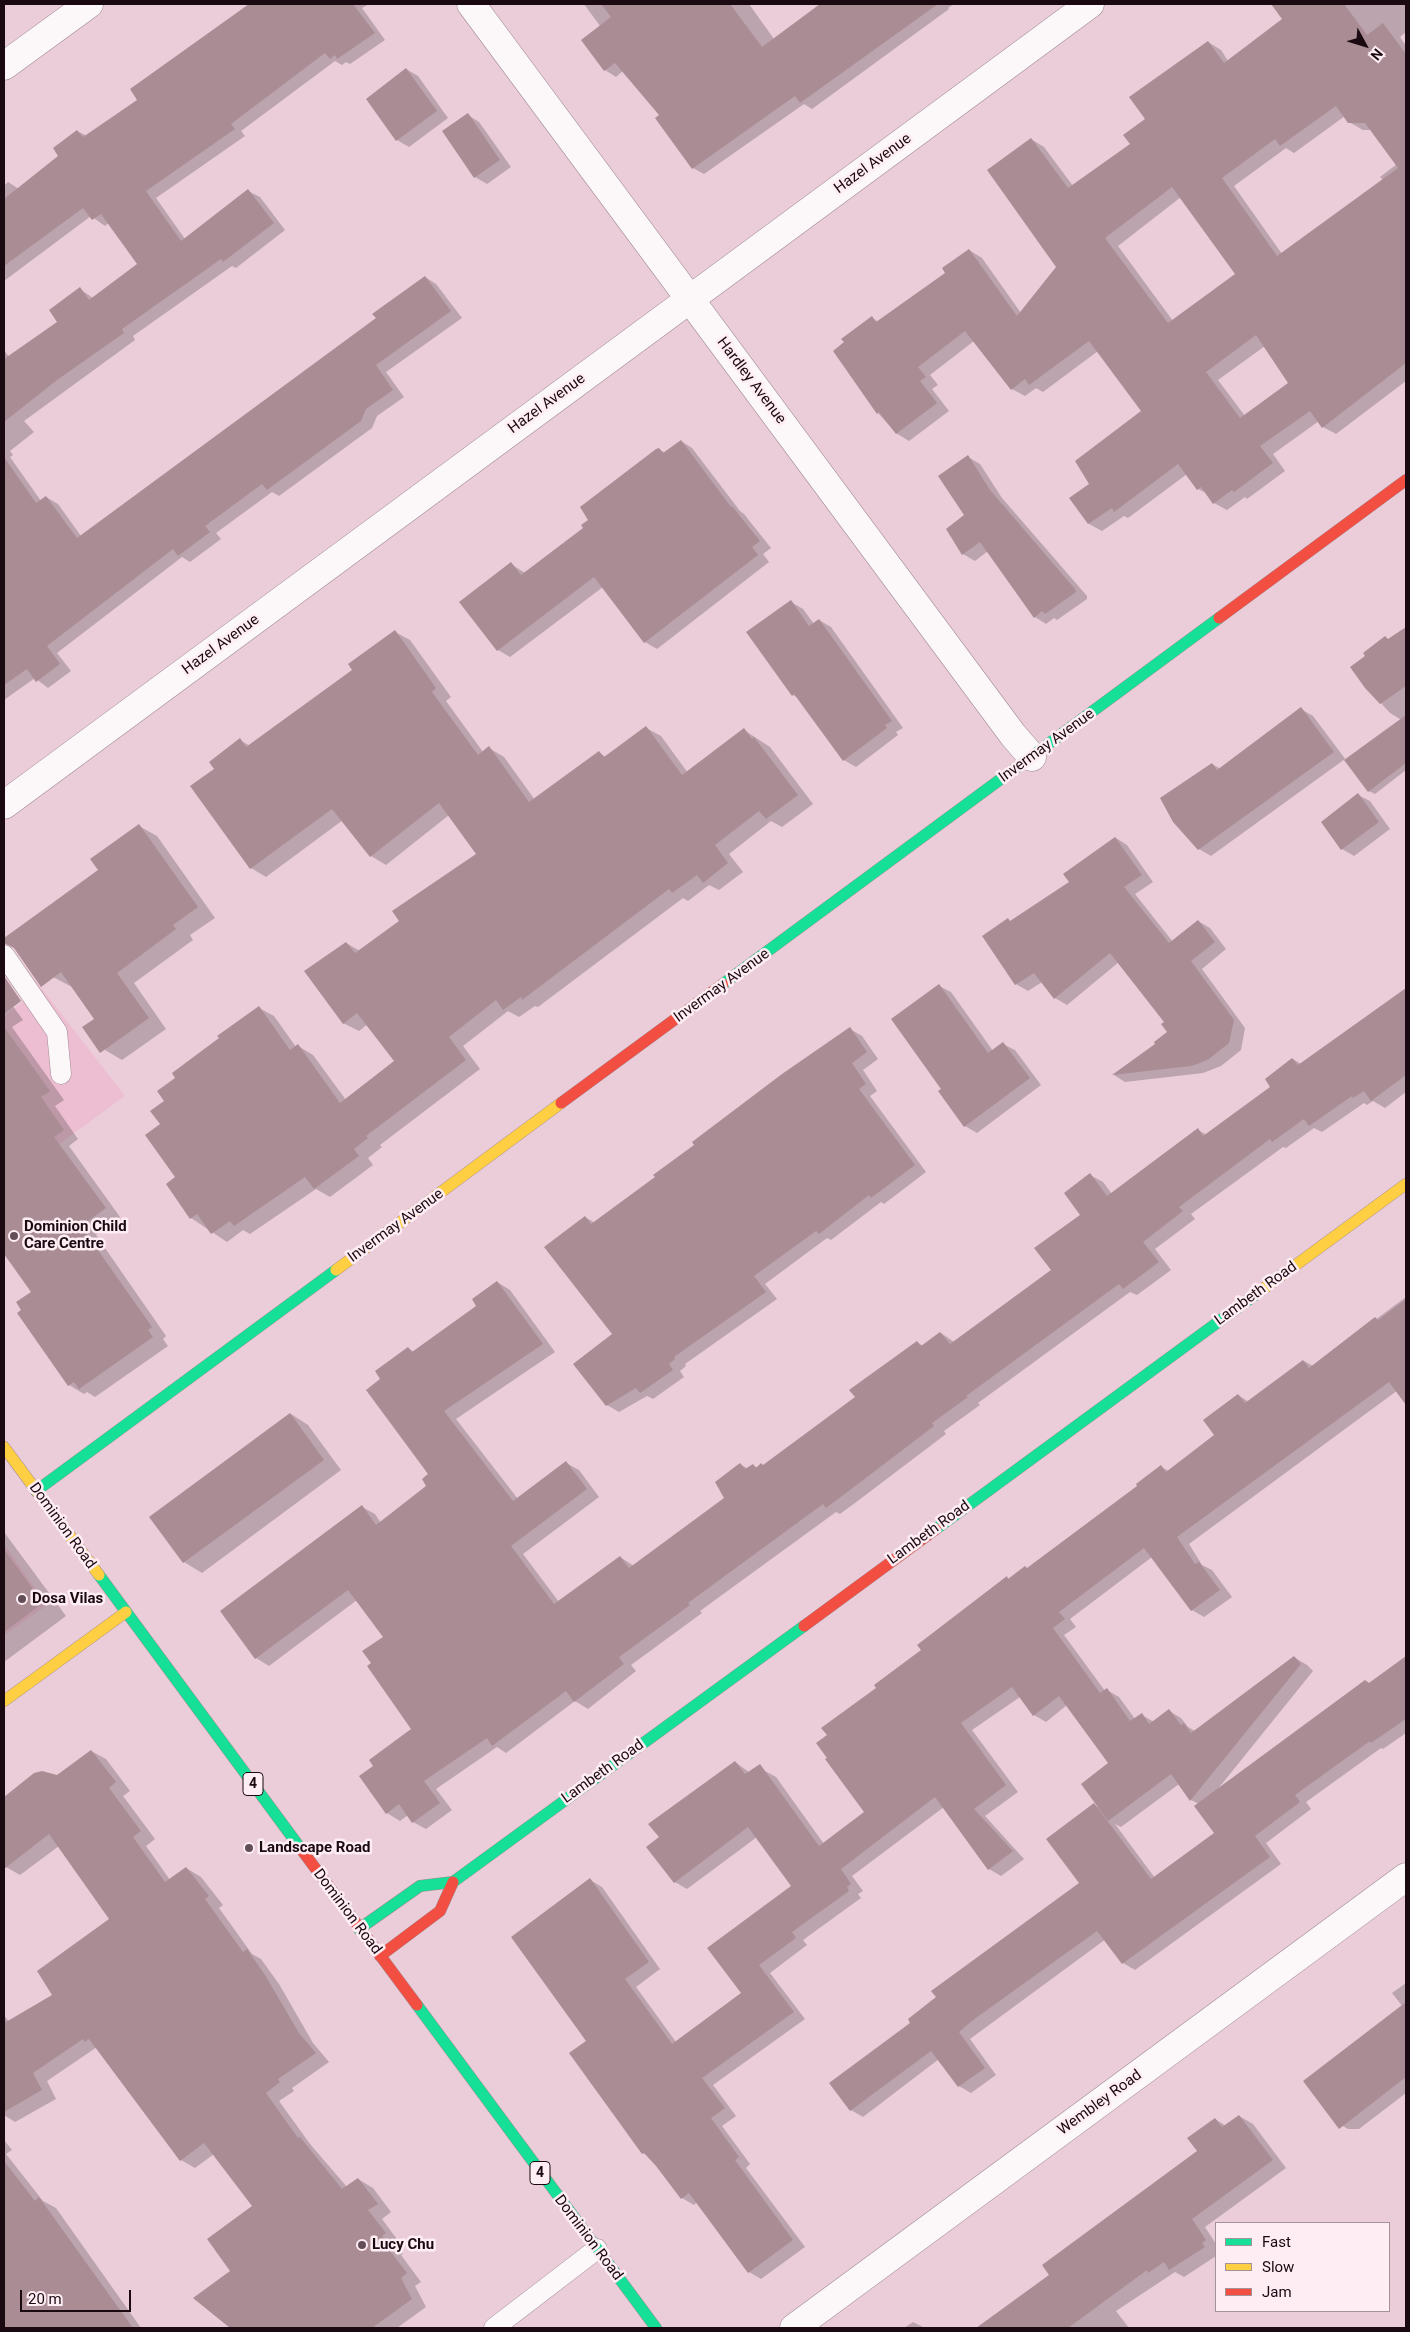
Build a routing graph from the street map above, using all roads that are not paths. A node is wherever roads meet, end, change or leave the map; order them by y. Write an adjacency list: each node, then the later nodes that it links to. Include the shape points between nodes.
1 (89, 4): 4 (street)
2 (471, 4): 5 (street, Hardley Avenue)
3 (1090, 4): 5 (street, Hazel Avenue)
4 (4, 66)
5 (691, 299): 7 (street, Hardley Avenue); 8 (street, Hazel Avenue)
6 (1406, 480): 7 (street, Invermay Avenue)
7 (1032, 757): 13 (street, Invermay Avenue)
8 (4, 805)
9 (4, 955): 10 (lane, via 58,1032)
10 (60, 1074)
11 (1406, 1184): 17 (street, Lambeth Road)
12 (4, 1447): 13 (street, Dominion Road / 4)
13 (36, 1491): 14 (street, Dominion Road / 4)
14 (126, 1612): 15 (street); 18 (street, Dominion Road / 4)
15 (4, 1701)
16 (1406, 1877): 23 (street, Wembley Road)
17 (453, 1882): 18 (street, Lambeth Road, via 420,1886); 19 (street, Lambeth Road, via 440,1911)
18 (359, 1929): 19 (street, Dominion Road / 4)
19 (380, 1956): 20 (street, Dominion Road / 4)
20 (597, 2249): 21 (lane); 22 (street, Dominion Road / 4)
21 (494, 2328)
22 (656, 2328)
23 (794, 2328)

